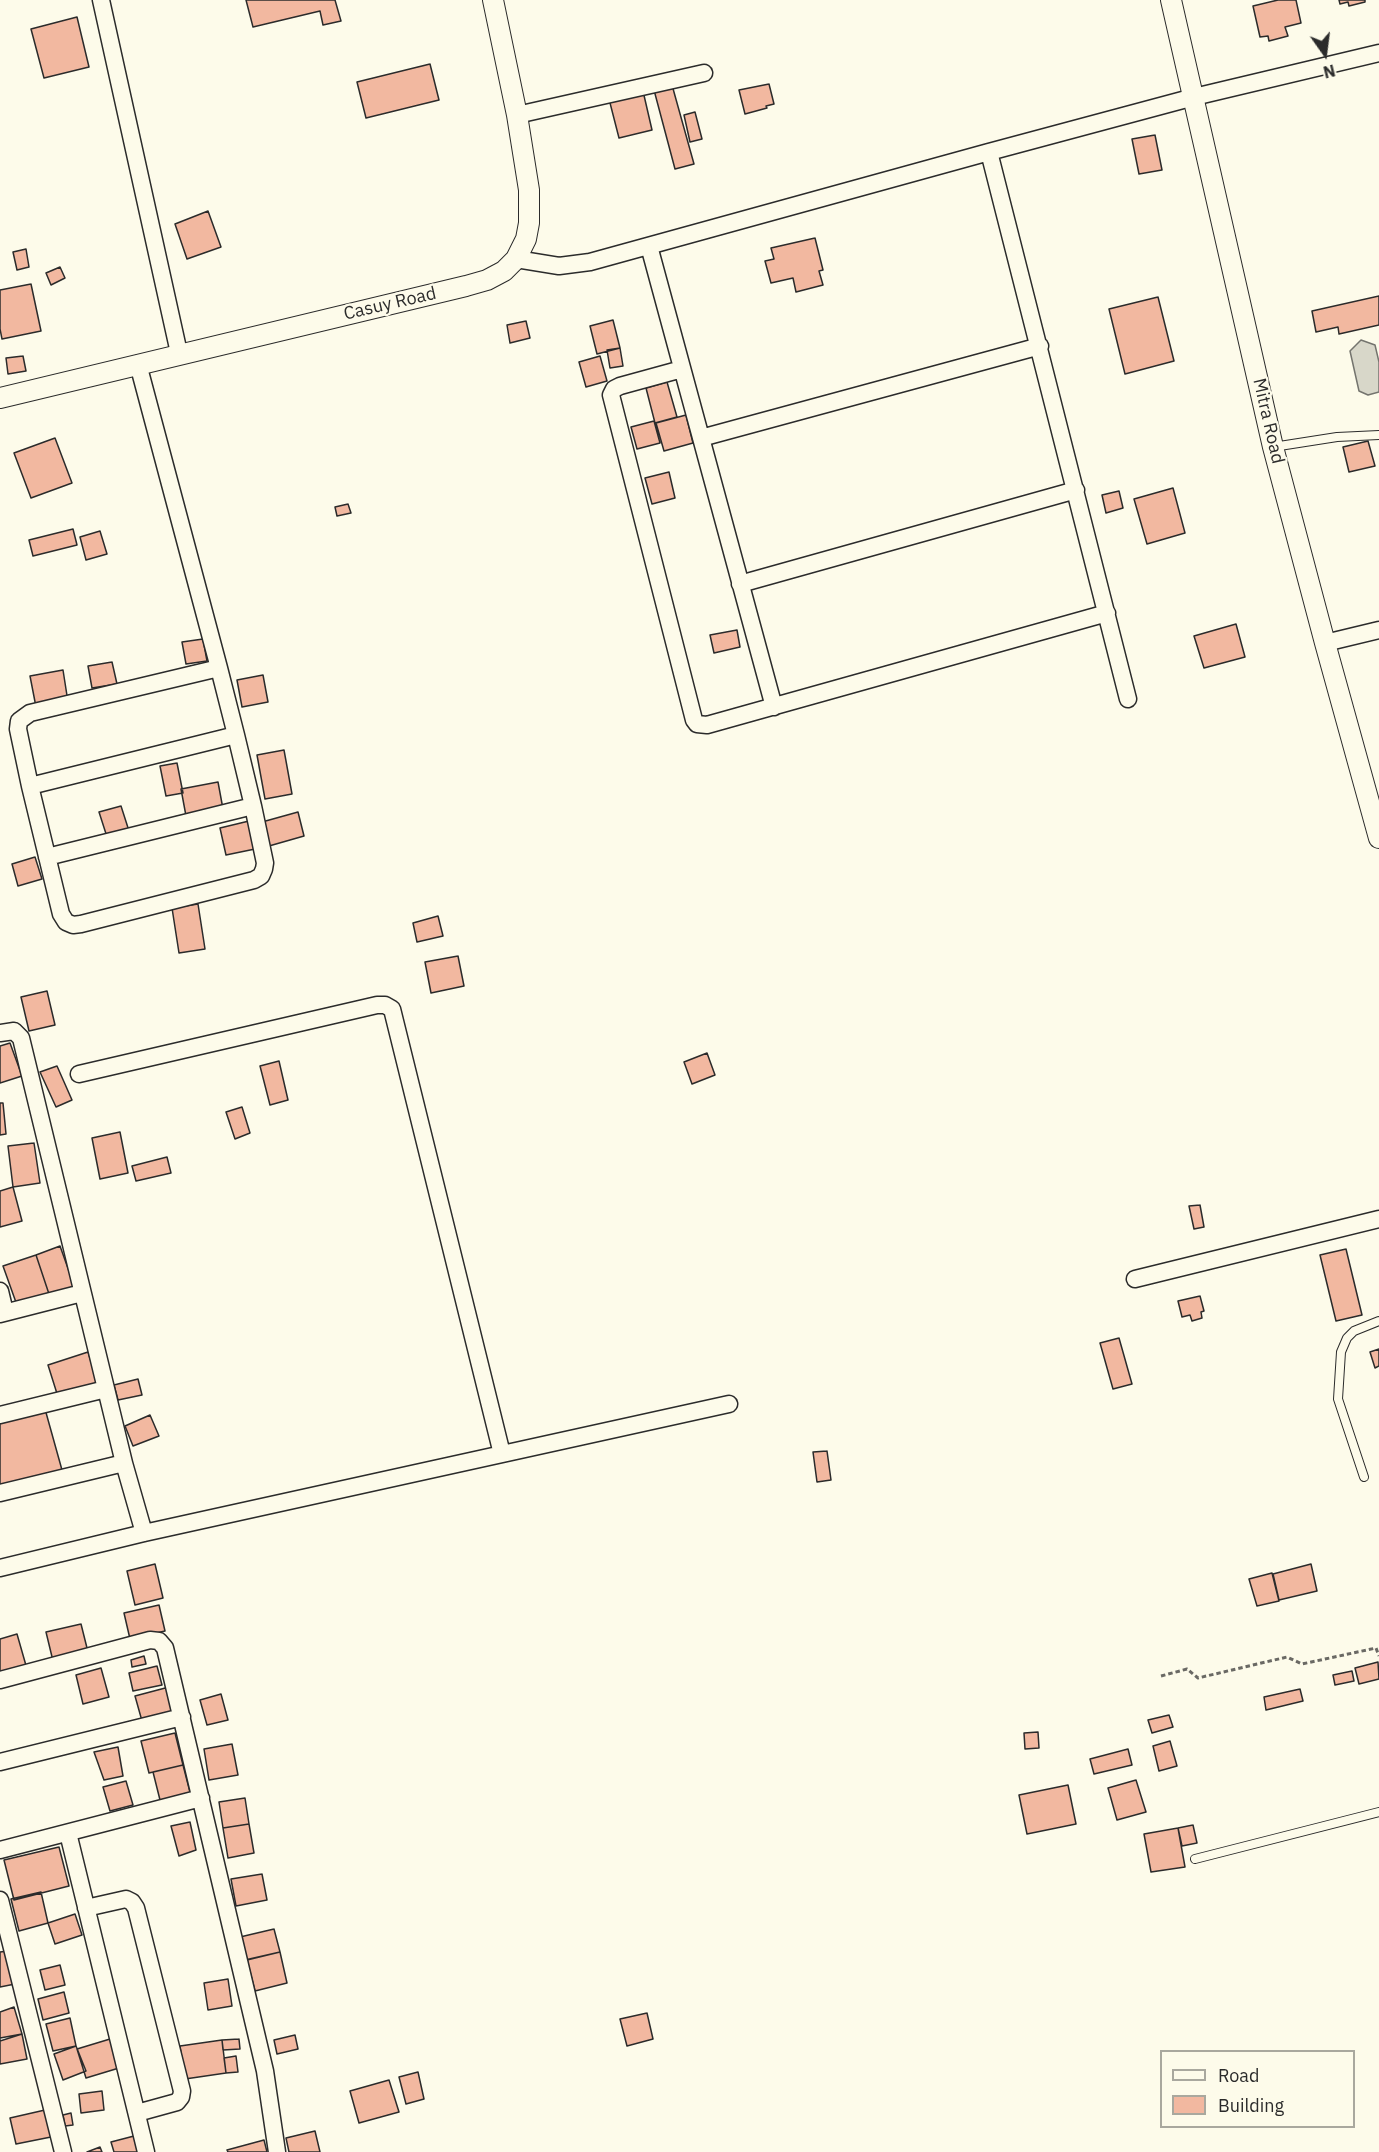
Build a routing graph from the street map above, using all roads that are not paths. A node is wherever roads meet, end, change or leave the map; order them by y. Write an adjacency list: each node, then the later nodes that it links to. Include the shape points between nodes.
1 (101, 0): 12 (street)
2 (493, 0): 7 (street)
3 (1171, 0): 6 (street, Mitra Road)
4 (1379, 53): 6 (street)
5 (704, 73): 7 (street)
6 (1194, 97): 8 (street); 18 (street, Mitra Road)
7 (517, 115): 10 (street, via 530,206 526,239)
8 (989, 152): 9 (street); 11 (street)
9 (649, 246): 10 (street, via 560,266); 14 (street)
10 (516, 259): 12 (street, Casuy Road, via 504,271 466,286)
11 (1040, 346): 17 (street); 19 (street)
12 (179, 354): 13 (street, Casuy Road)
13 (138, 364): 15 (street, Casuy Road); 24 (street)
14 (682, 369): 17 (street); 26 (street, via 620,386 614,389 611,403 694,720 707,725)
15 (0, 398)
16 (1379, 435): 18 (lane)
17 (701, 438): 20 (street)
18 (1273, 447): 23 (street, Mitra Road)
19 (1076, 490): 20 (street); 21 (street)
20 (740, 584): 26 (street)
21 (1107, 614): 25 (street); 26 (street)
22 (1379, 630): 23 (street)
23 (1324, 643): 30 (street, Mitra Road)
24 (219, 668): 27 (street); 28 (street, via 23,716 18,729)
25 (1128, 699)
26 (774, 706)
27 (236, 735): 28 (street); 29 (street)
28 (30, 786): 31 (street)
29 (253, 806): 31 (street); 31 (street, via 265,863 261,876 81,924 66,922 61,914)
30 (1379, 838)
31 (47, 857)
32 (0, 1033): 37 (street, via 14,1031 21,1038)
33 (79, 1074): 43 (street, via 377,1005 392,1009)
34 (1379, 1219): 35 (street)
35 (1136, 1280)
36 (0, 1291): 38 (street)
37 (82, 1293): 38 (street); 40 (street)
38 (3, 1313)
39 (1379, 1321): 45 (lane, via 1354,1331 1341,1352 1338,1399)
40 (106, 1389): 42 (street); 44 (street)
41 (729, 1404): 43 (street)
42 (0, 1415)
43 (502, 1454): 47 (street)
44 (124, 1463): 46 (street); 47 (street)
45 (1364, 1477)
46 (0, 1493)
47 (144, 1533): 48 (street)
48 (0, 1569)
49 (0, 1680): 50 (street, via 154,1640 165,1648)
50 (182, 1717): 51 (street); 52 (street)
51 (0, 1762)
52 (201, 1798): 54 (street); 62 (street, via 265,2071)
53 (1379, 1812): 56 (lane)
54 (68, 1833): 55 (street); 58 (street)
55 (0, 1850)
56 (1194, 1860)
57 (0, 1900): 60 (street)
58 (86, 1908): 59 (street); 59 (street, via 126,1899 136,1908 182,2091 177,2102)
59 (137, 2113): 61 (street)
60 (63, 2152)
61 (147, 2152)
62 (278, 2152)

